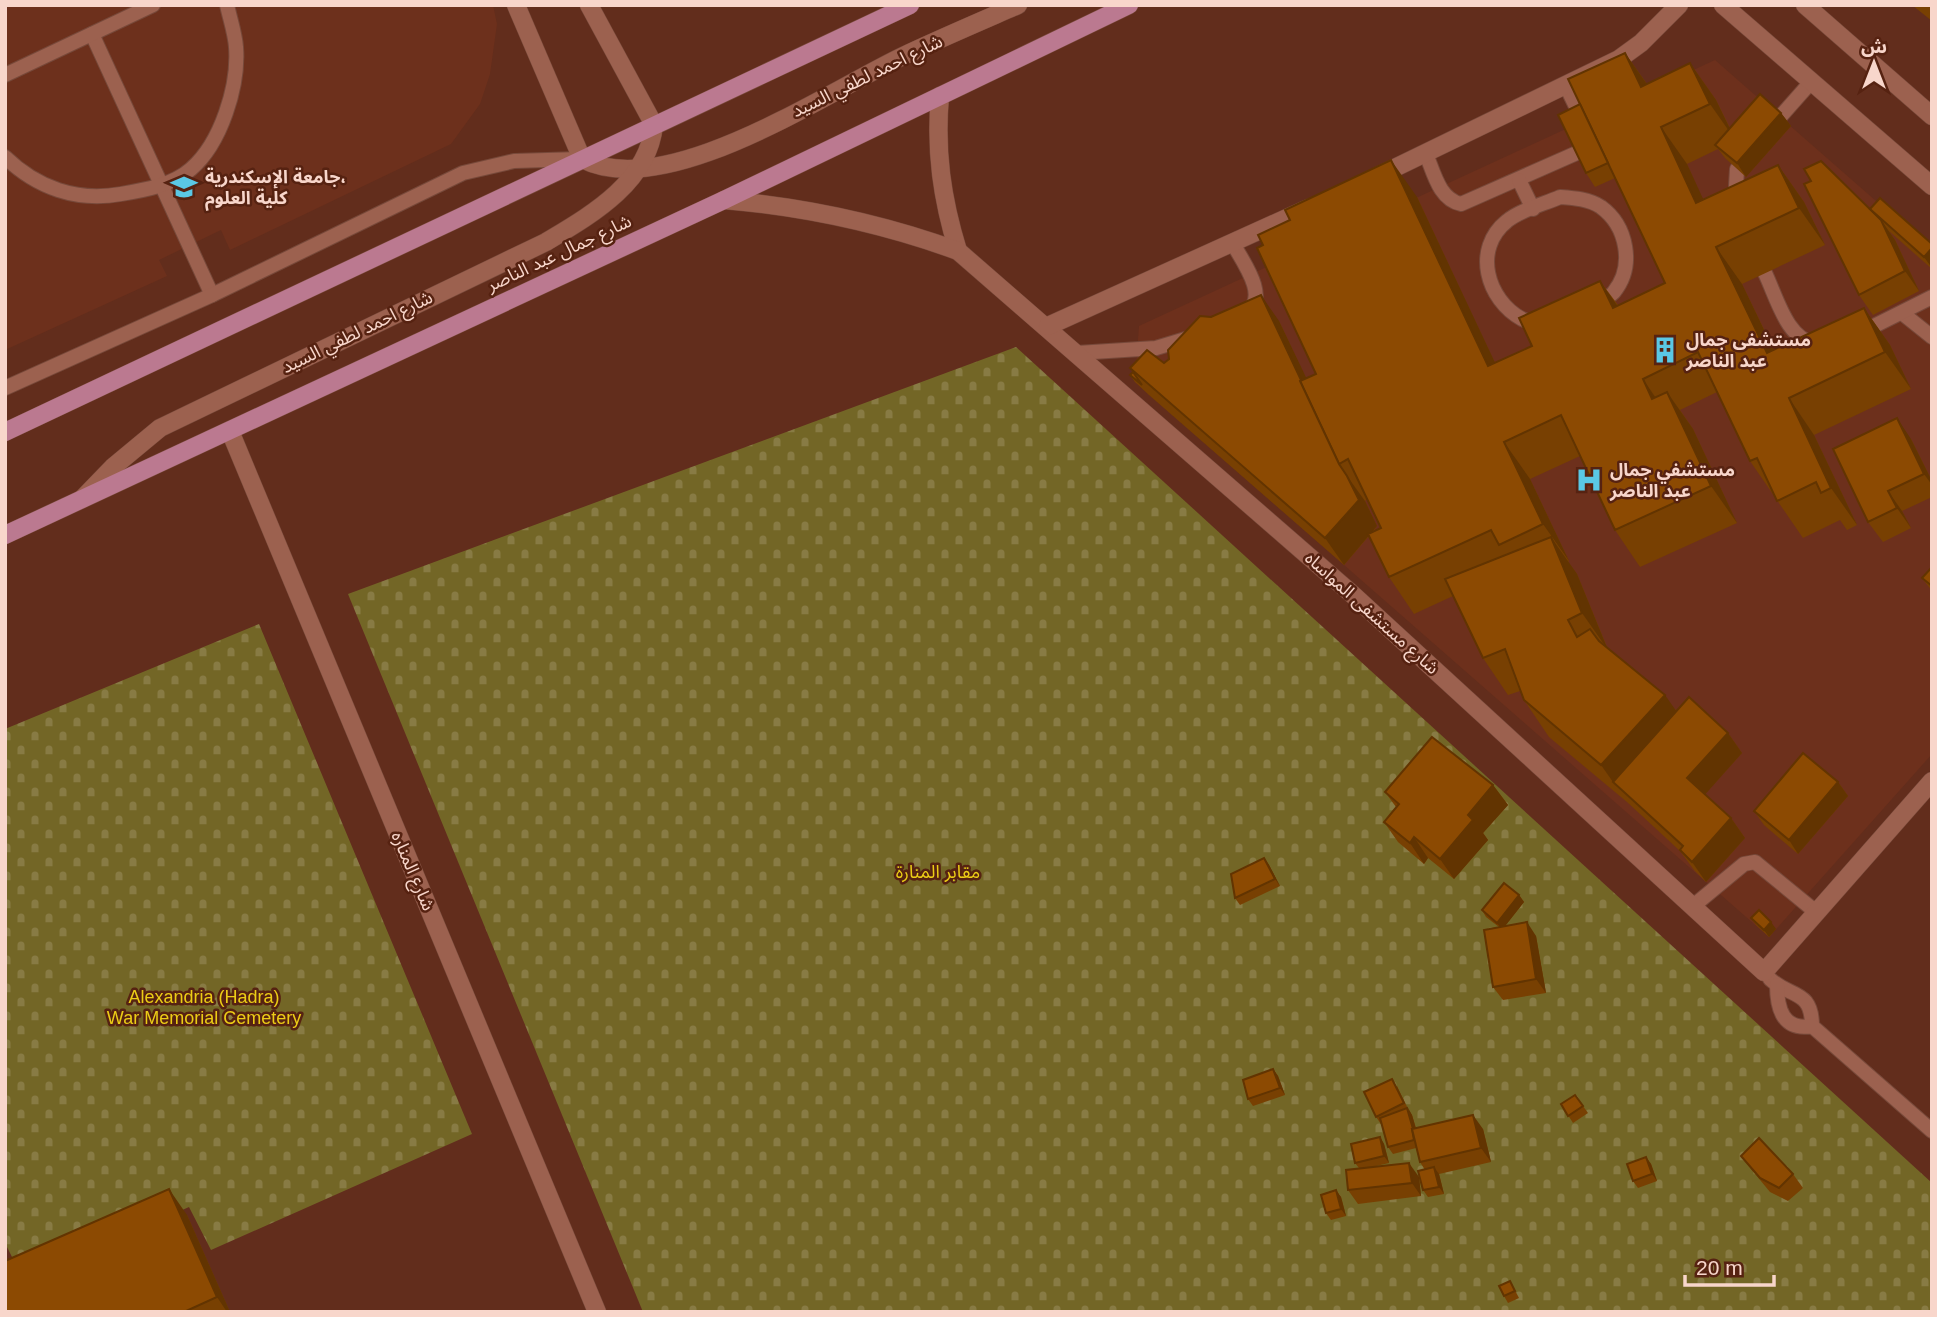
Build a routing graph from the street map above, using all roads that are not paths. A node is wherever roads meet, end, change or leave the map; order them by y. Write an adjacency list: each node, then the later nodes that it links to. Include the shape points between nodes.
1 (153, 5): 11 (lane)
2 (227, 5): 27 (lane, via 236,47 233,92 218,133 191,169)
3 (516, 5): 22 (street)
4 (589, 5): 19 (street)
5 (910, 5): 19 (main road)
6 (1018, 5): 25 (street, شارع احمد لطفي السيد, via 901,57 763,128 681,162)
7 (1129, 5): 15 (main road, شارع جمال عبد الناصر)
8 (1679, 5): 14 (street, via 1641,43)
9 (1723, 5): 13 (street)
10 (1805, 5): 16 (street)
11 (92, 34): 12 (lane); 27 (lane)
12 (5, 75)
13 (1811, 82): 17 (lane); 29 (street)
14 (1566, 86): 18 (lane); 21 (street)
15 (940, 96): 30 (main road, شارع جمال عبد الناصر); 35 (street, via 938,159)
16 (1932, 116)
17 (1780, 117)
18 (1583, 121)
19 (654, 125): 22 (main road); 25 (street, شارع احمد لطفي السيد, via 650,147)
20 (1579, 152): 26 (lane)
21 (1426, 153): 26 (lane, via 1451,202 1461,204); 28 (street)
22 (582, 159): 25 (street, شارع احمد لطفي السيد, via 598,167); 37 (lane, via 514,161 463,173); 47 (main road)
23 (8, 163): 27 (lane, via 59,192 99,198)
24 (1737, 169): 33 (lane, via 1735,207)
25 (636, 170): 48 (street, شارع احمد لطفي السيد, via 612,198 546,242 160,428)
26 (1519, 180): 32 (lane)
27 (161, 185): 37 (lane)
28 (1356, 186)
29 (1932, 186)
30 (724, 200): 35 (street, شارع مستشفى المواساه, via 843,216); 46 (main road, شارع جمال عبد الناصر)
31 (1320, 202): 34 (street)
32 (1533, 209): 32 (lane, via 1507,220 1487,256 1495,296 1509,312 1527,322 1548,324 1613,294 1623,277 1626,257 1614,219 1580,198 1560,197)
33 (1740, 218)
34 (1233, 242): 40 (lane, via 1256,300 1251,310); 41 (street)
35 (958, 251): 41 (street, شارع مستشفى المواساه)
36 (1765, 273): 39 (lane, via 1802,342 1816,345 1872,329)
37 (212, 295): 45 (lane)
38 (1932, 297): 39 (lane)
39 (1902, 313): 43 (lane)
40 (1227, 320)
41 (1048, 326): 44 (street, شارع مستشفى المواساه)
42 (1203, 331): 44 (lane, via 1165,346)
43 (1932, 337)
44 (1077, 353): 51 (street, شارع مستشفى المواساه, via 1352,594)
45 (5, 388)
46 (230, 431): 48 (main road, شارع جمال عبد الناصر); 56 (street, شارع المناره)
47 (5, 432)
48 (81, 500): 49 (main road, شارع جمال عبد الناصر)
49 (5, 535)
50 (1932, 781): 52 (street)
51 (1692, 907): 52 (lane, via 1744,864 1755,862); 53 (street, شارع مستشفى المواساه)
52 (1816, 912): 53 (street)
53 (1770, 979): 54 (lane, شارع مستشفى المواساه, via 1801,996 1812,1014); 54 (lane, شارع مستشفى المواساه, via 1783,1018 1796,1027)
54 (1812, 1026): 55 (lane, شارع مستشفى المواساه)
55 (1932, 1131)
56 (597, 1312)

